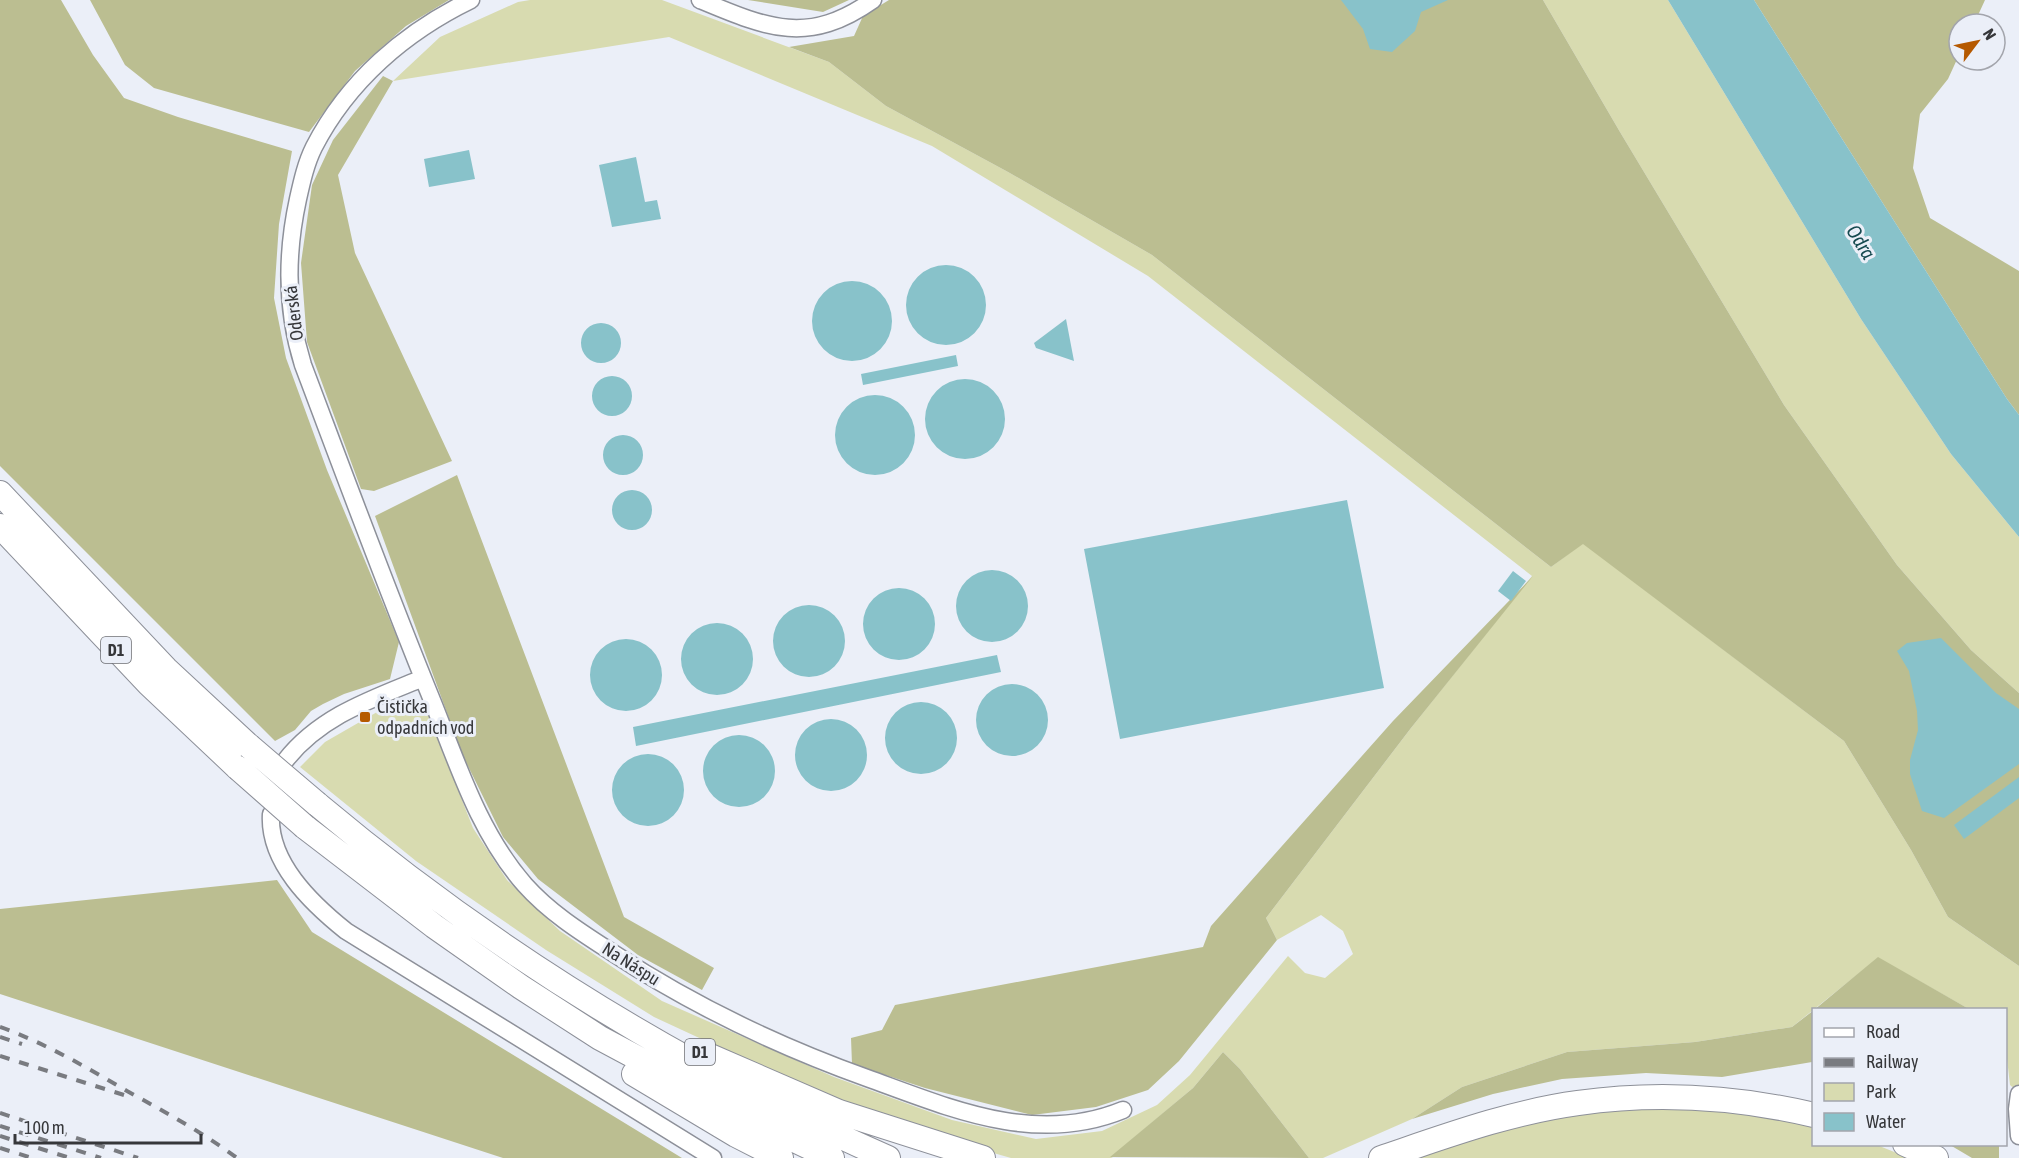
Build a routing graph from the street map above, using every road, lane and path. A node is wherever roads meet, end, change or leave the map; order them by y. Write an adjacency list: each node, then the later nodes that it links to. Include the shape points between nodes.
1 (471, 0): 6 (street, Oderská, via 423,26 391,51 341,106 315,146 304,172 290,258 291,318 303,365)
2 (700, 0): 3 (street, via 768,26 795,29 835,22)
3 (873, 0)
4 (0, 493): 10 (highway, D1, bridge, via 166,669 317,804)
5 (0, 526): 9 (highway, D1, bridge, via 148,684 238,768)
6 (423, 678): 7 (street, via 325,723); 12 (street, Na Náspu, via 477,810 505,860 551,911 637,969 719,1015 801,1053 972,1113 1021,1125 1049,1126 1079,1124)
7 (285, 761)
8 (271, 814): 17 (street, via 272,836 282,860 307,895 332,919 374,949)
9 (363, 874): 18 (highway, D1, via 389,907 563,1032); 19 (highway, D1, via 521,987 600,1038)
10 (438, 900): 20 (highway, D1, via 532,967 603,1011 754,1096); 21 (highway, D1, via 672,1040 839,1112)
11 (2019, 1094): 14 (street)
12 (1123, 1110)
13 (1812, 1115): 15 (highway, via 1732,1101 1615,1099 1540,1110)
14 (2019, 1136)
15 (1431, 1141): 22 (highway); 23 (highway)
16 (1909, 1146): 24 (highway)
17 (713, 1158)
18 (781, 1158)
19 (832, 1158)
20 (888, 1158)
21 (983, 1158)
22 (1381, 1158)
23 (1394, 1158)
24 (1936, 1158)

